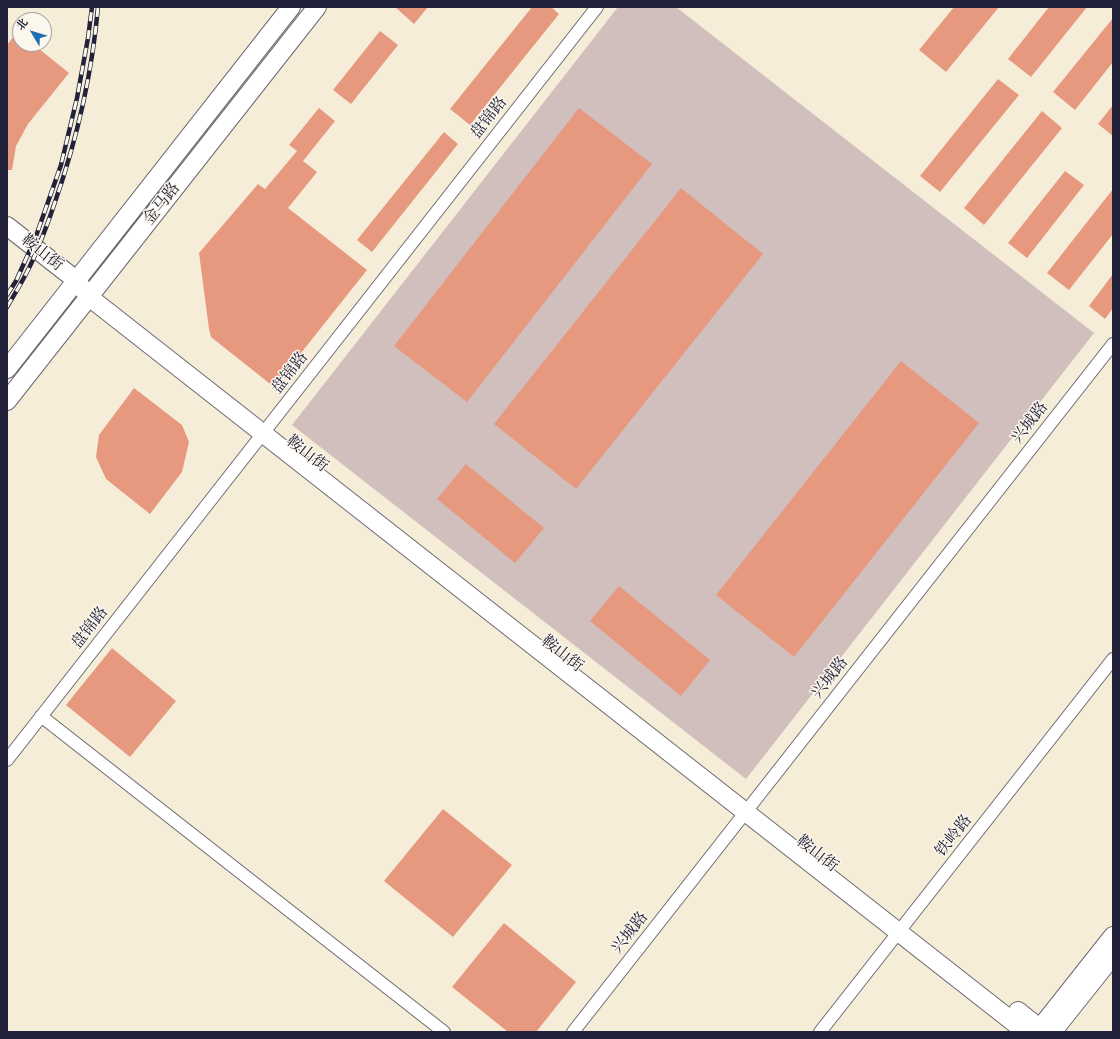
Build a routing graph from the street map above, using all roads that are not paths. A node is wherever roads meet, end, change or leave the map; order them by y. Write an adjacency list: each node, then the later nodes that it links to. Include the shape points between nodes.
1 (291, 7): 5 (street, 金马路)
2 (317, 7): 6 (street, 金马路)
3 (597, 7): 10 (street, 盘锦路)
4 (7, 226): 5 (street, 鞍山街)
5 (76, 280): 6 (street, 鞍山街); 8 (street, 金马路)
6 (93, 292): 9 (street, 金马路); 10 (street, 鞍山街)
7 (1113, 344): 14 (street, 兴城路)
8 (7, 369)
9 (7, 401)
10 (266, 429): 12 (street, 盘锦路); 14 (street, 鞍山街)
11 (1113, 659): 15 (street, 铁岭路)
12 (41, 716): 13 (street, 盘锦路); 20 (street)
13 (7, 760)
14 (749, 808): 15 (street, 鞍山街); 21 (street, 兴城路)
15 (902, 928): 19 (street, 鞍山街); 22 (street, 铁岭路)
16 (1113, 936): 19 (street)
17 (1113, 954): 19 (main road)
18 (1113, 974): 23 (main road)
19 (1040, 1031)
20 (444, 1032)
21 (573, 1032)
22 (820, 1032)
23 (1068, 1032)

